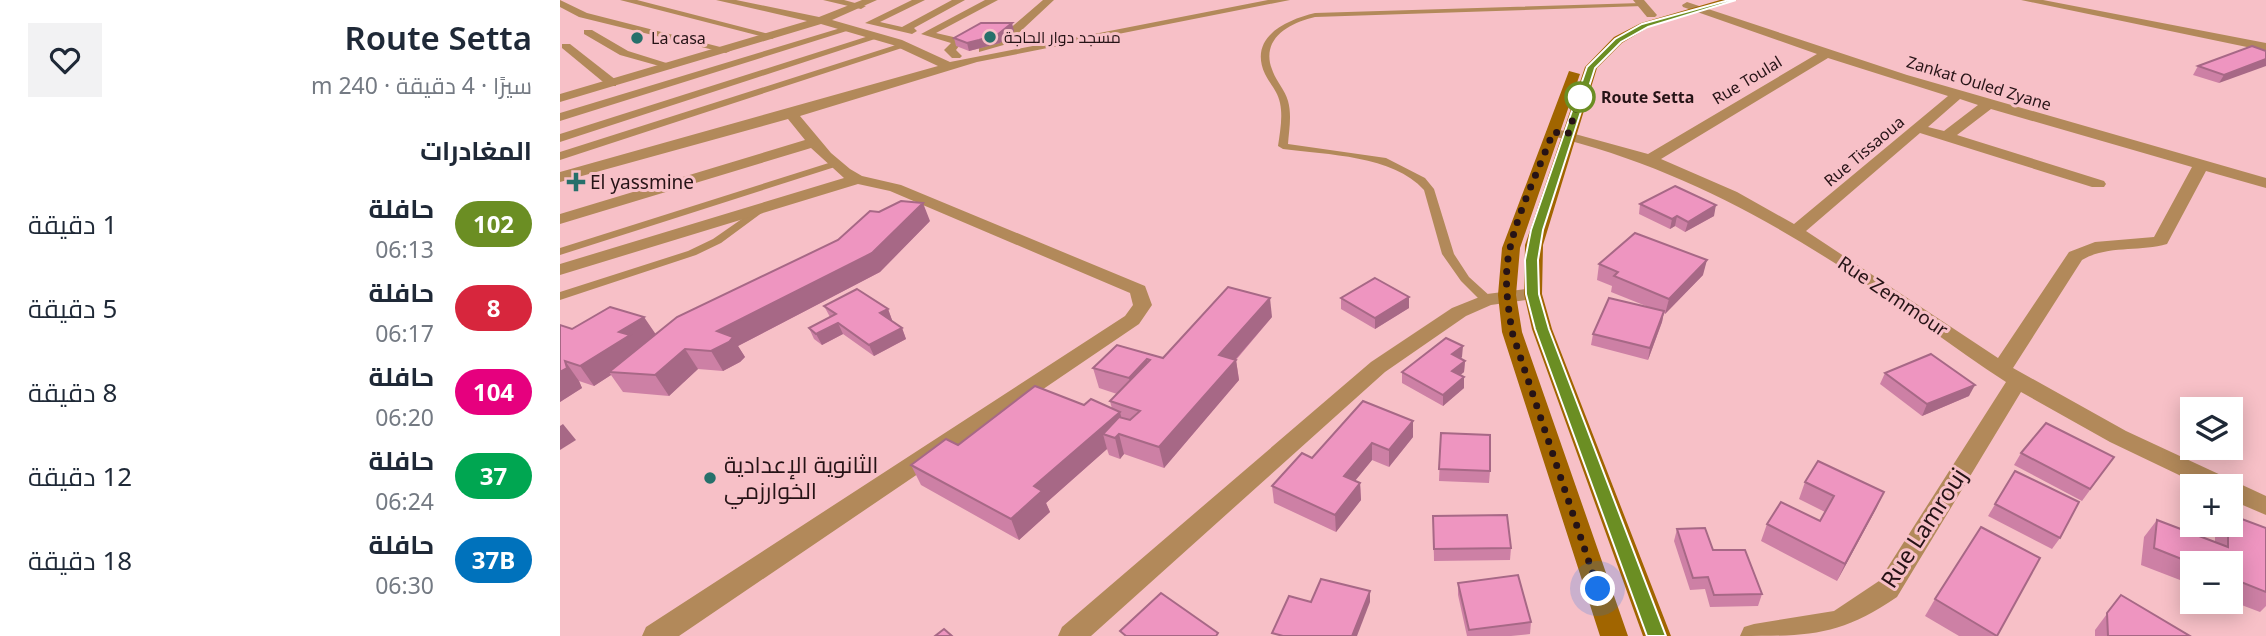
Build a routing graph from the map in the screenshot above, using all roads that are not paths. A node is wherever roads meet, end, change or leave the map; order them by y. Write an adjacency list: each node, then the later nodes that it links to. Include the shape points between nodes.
1 (625, 0): 24 (street)
2 (721, 0): 19 (street)
3 (829, 0): 14 (street)
4 (920, 0): 21 (street, via 870,24)
5 (960, 0): 21 (street)
6 (993, 0): 23 (street)
7 (1049, 0): 31 (street, via 1000,44)
8 (1197, 0): 17 (street)
9 (1285, 0): 17 (street)
10 (1732, 0): 15 (main road)
11 (2026, 0): 16 (street)
12 (2068, 0): 16 (street)
13 (560, 3): 29 (street, via 583,15)
14 (867, 3): 19 (street)
15 (1696, 4): 18 (main road); 30 (street, Zankat Ouled Zyane)
16 (2050, 5): 28 (street)
17 (1211, 12): 31 (street)
18 (1642, 14): 40 (main road, via 1591,67); 59 (lane, via 1315,15 1279,29 1268,43 1268,71 1283,98 1286,118 1283,146 1383,160 1421,180 1429,190 1448,254 1465,279)
19 (820, 21): 20 (street); 24 (street)
20 (848, 29): 25 (street); 38 (street)
21 (903, 30): 23 (street)
22 (588, 32): 32 (street, via 624,52)
23 (926, 34): 31 (street, via 958,41)
24 (772, 36): 29 (street)
25 (876, 37): 27 (street); 42 (street)
26 (566, 46): 33 (street)
27 (903, 46): 31 (street); 44 (street)
28 (2266, 47)
29 (726, 50): 32 (street)
30 (1825, 54): 34 (street, Zankat Ouled Zyane); 45 (street, Rue Toulal)
31 (947, 61): 37 (street)
32 (670, 66): 33 (street)
33 (612, 83): 35 (street)
34 (1956, 96): 36 (street, Zankat Ouled Zyane); 39 (street, Rue Tissaoua)
35 (560, 98)
36 (1987, 105): 41 (street); 47 (street, Zankat Ouled Zyane)
37 (792, 114): 43 (street); 48 (street)
38 (560, 117)
39 (1918, 128): 41 (street); 54 (street, Rue Tissaoua)
40 (1560, 133): 45 (street, Rue Zemmour); 57 (main road, via 1534,245); 59 (main road, via 1511,248)
41 (1946, 137): 51 (street)
42 (560, 138)
43 (814, 142): 46 (street); 53 (street)
44 (560, 156)
45 (1650, 159): 54 (street, Rue Zemmour)
46 (835, 164): 49 (street); 55 (lane)
47 (2201, 165): 50 (street, Zankat Ouled Zyane); 60 (street, Rue Lamrouj, via 2161,240 2090,248 2075,256)
48 (560, 177)
49 (857, 179): 52 (street); 64 (street, via 895,188 1138,290 1143,305 1140,313)
50 (2266, 183)
51 (2098, 184)
52 (759, 211): 56 (street); 58 (lane, via 692,253)
53 (560, 219)
54 (1795, 232): 60 (street, Rue Zemmour)
55 (560, 252)
56 (560, 270)
57 (1533, 294): 59 (street); 67 (main road)
58 (560, 296)
59 (1497, 297): 65 (street, via 1459,312 1378,367); 66 (main road)
60 (2009, 375): 61 (street, Rue Zemmour, via 2111,433); 68 (street, Rue Lamrouj, via 1888,589 1843,622)
61 (2197, 474)
62 (2243, 495): 63 (street)
63 (2266, 506)
64 (656, 636)
65 (1072, 636)
66 (1614, 636)
67 (1657, 636)
68 (1754, 636)

